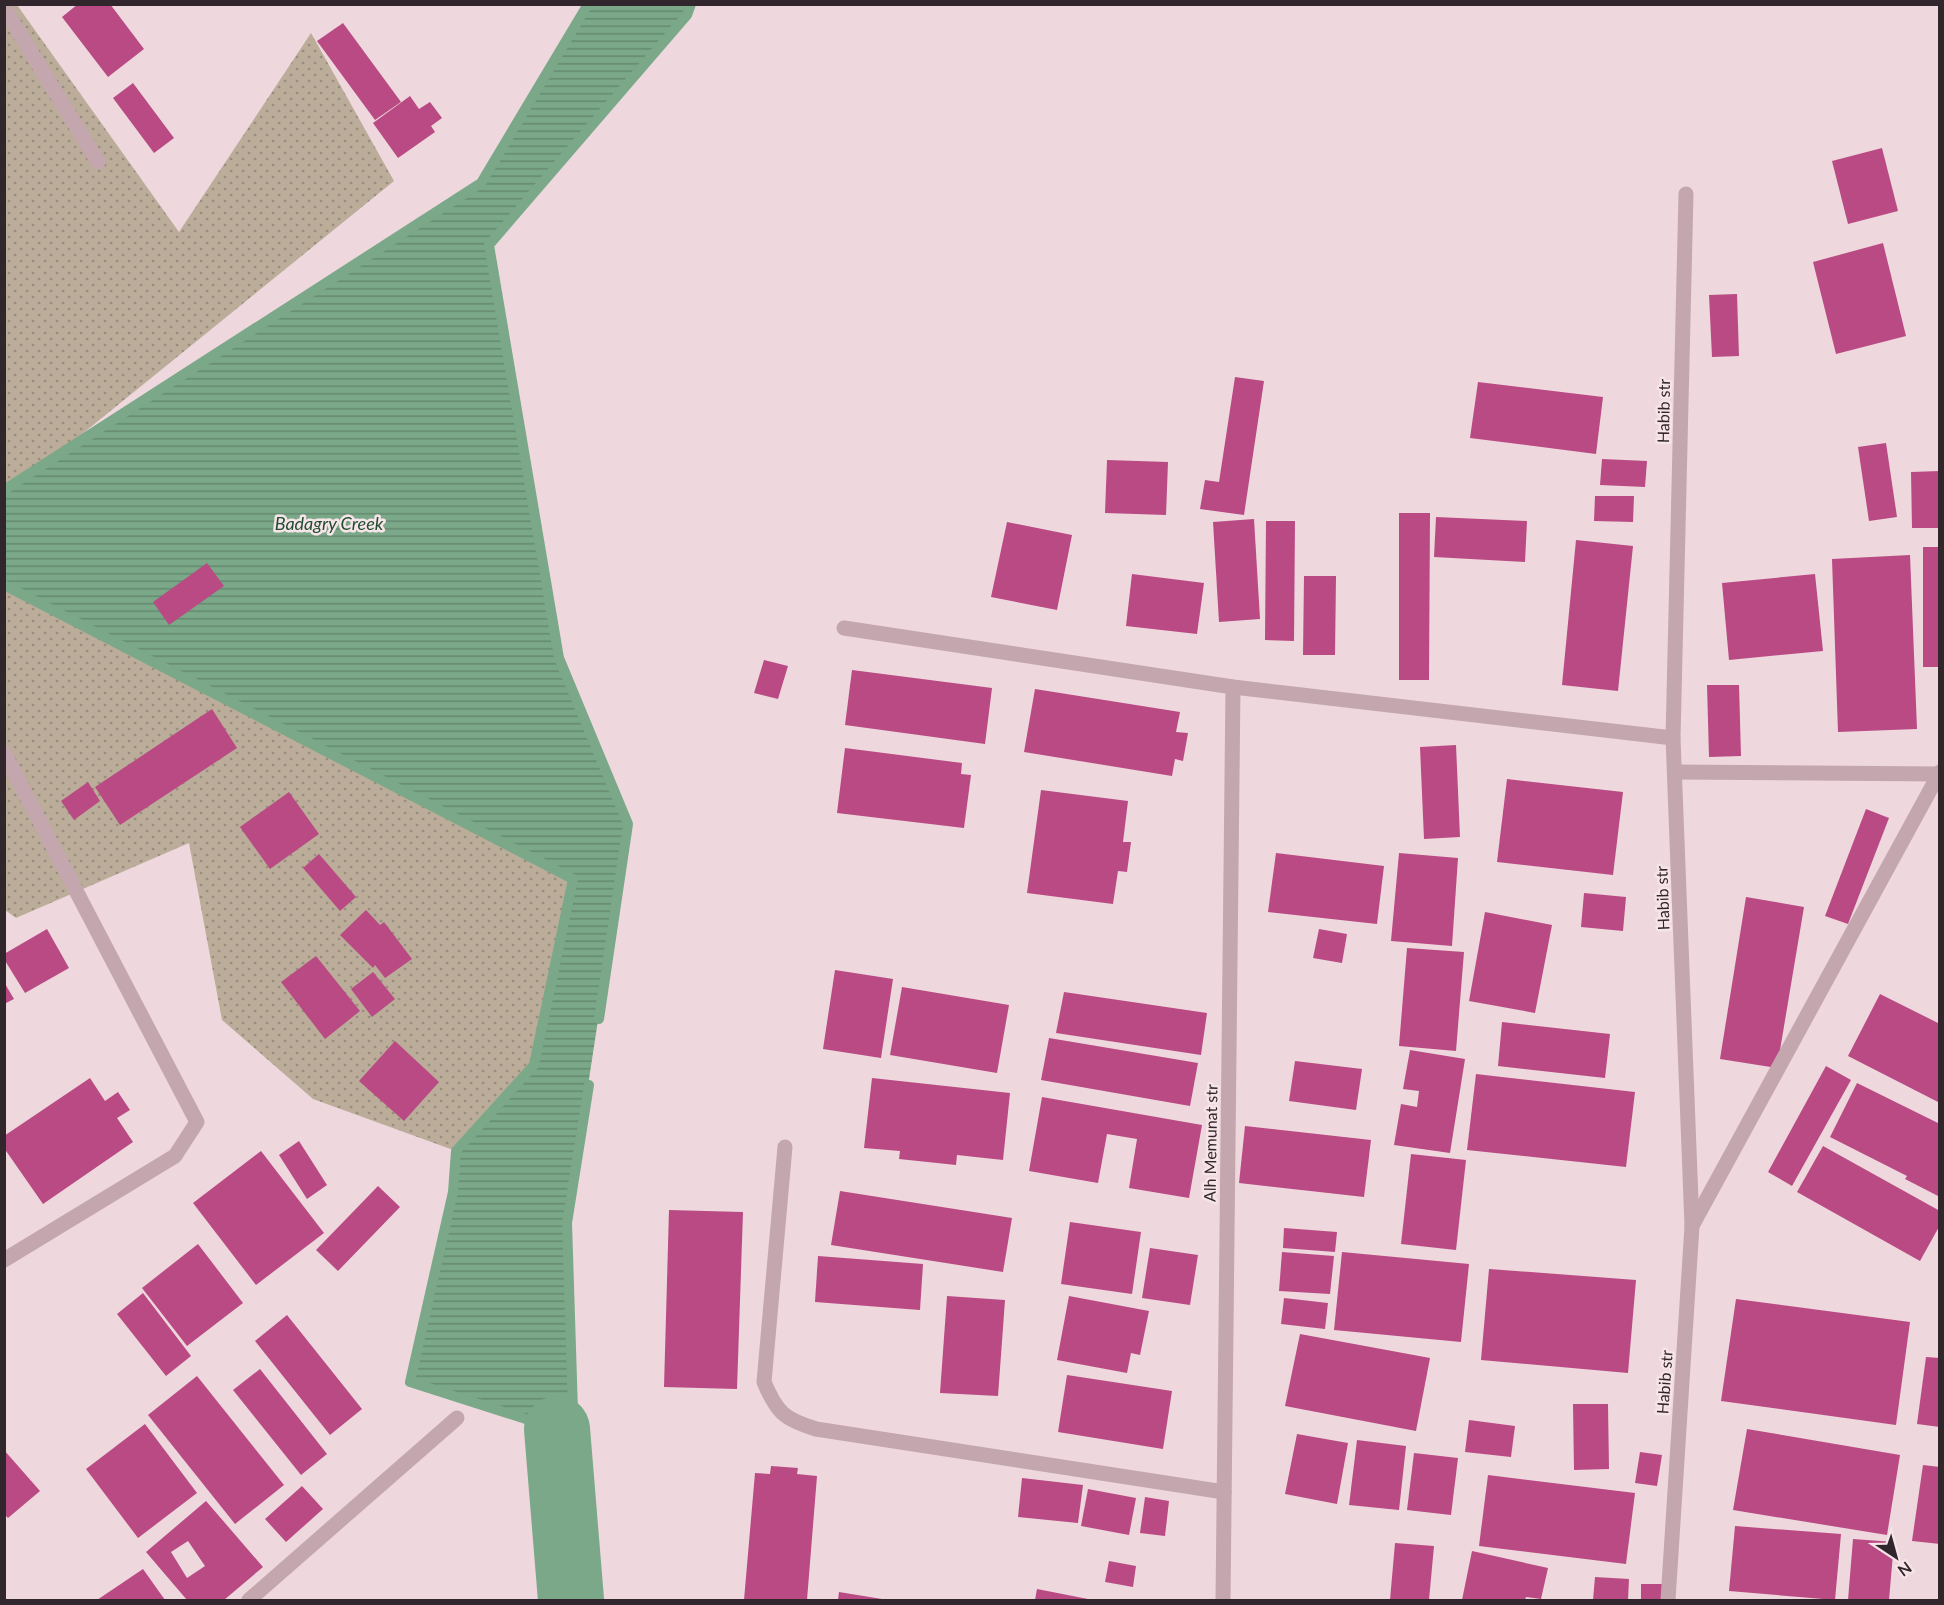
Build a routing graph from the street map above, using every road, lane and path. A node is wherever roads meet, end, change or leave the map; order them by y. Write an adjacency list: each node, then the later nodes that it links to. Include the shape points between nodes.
1 (4, 8): 2 (street)
2 (98, 162)
3 (1686, 194): 6 (street, Habib str)
4 (844, 628): 5 (street)
5 (1233, 687): 6 (street); 14 (street, Alh Memunat str)
6 (1673, 738): 8 (street, Habib str)
7 (4, 753): 12 (street, via 197,1122 175,1156)
8 (1675, 772): 9 (street); 11 (street, Habib str)
9 (1939, 773): 11 (street)
10 (785, 1147): 14 (street, via 764,1382 774,1406 792,1421 816,1429)
11 (1692, 1226): 17 (street, Habib str)
12 (4, 1260)
13 (457, 1418): 15 (street)
14 (1224, 1492): 16 (street, Alh Memunat str)
15 (249, 1600)
16 (1223, 1600)
17 (1668, 1600)

